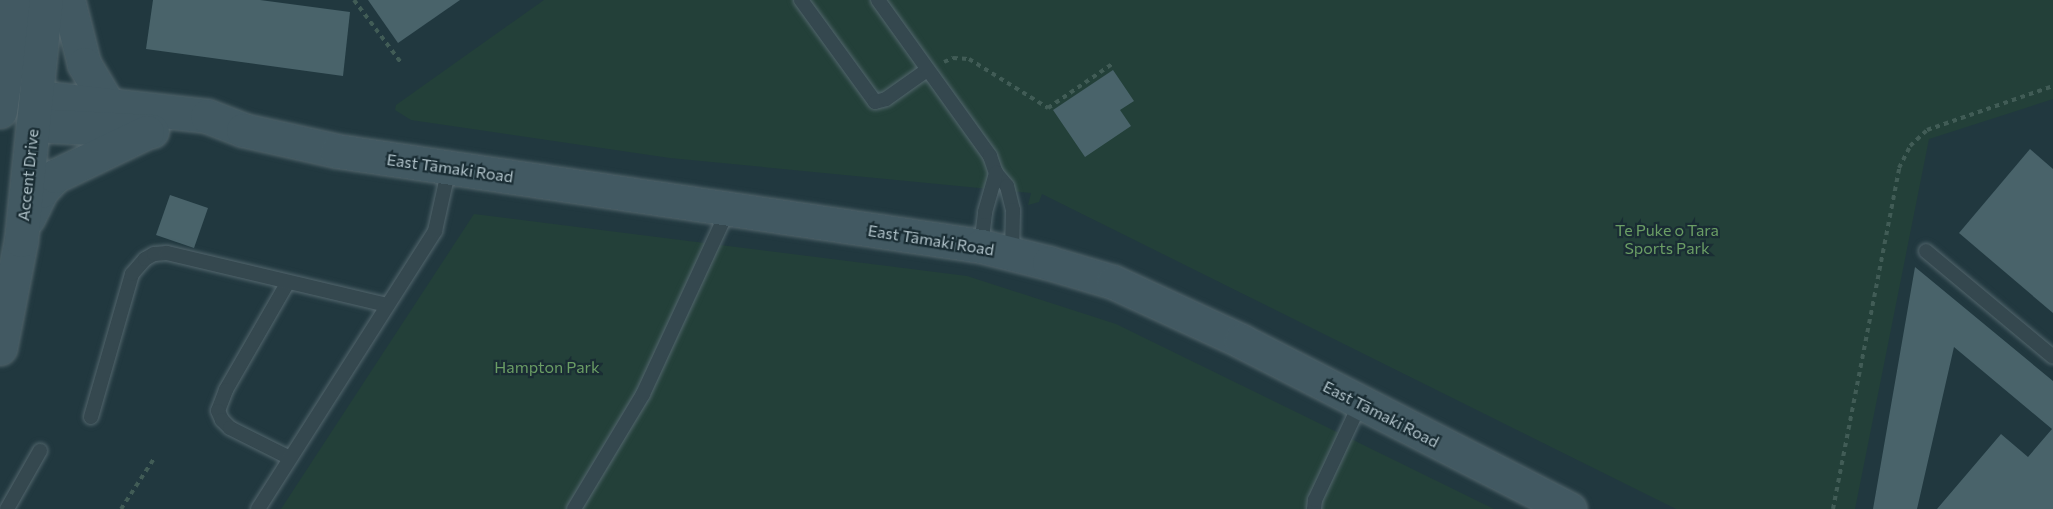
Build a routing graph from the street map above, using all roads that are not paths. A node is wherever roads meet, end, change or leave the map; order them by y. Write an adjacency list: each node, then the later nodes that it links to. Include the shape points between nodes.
1 (16, 0): 8 (main road)
2 (46, 0): 9 (main road, Accent Drive)
3 (68, 0): 7 (main road, via 84,64)
4 (801, 0): 6 (lane, via 874,102 886,99)
5 (878, 0): 6 (lane)
6 (927, 70): 13 (lane, via 990,156)
7 (109, 106): 9 (main road, East Tāmaki Road); 10 (main road, East Tāmaki Road, via 207,116)
8 (0, 111)
9 (35, 111): 11 (main road, East Tāmaki Road); 15 (main road, Accent Drive)
10 (243, 130): 11 (main road, East Tāmaki Road, via 203,136); 12 (main road, East Tāmaki Road, via 337,151)
11 (148, 131): 15 (main road, via 55,176 36,201)
12 (450, 167): 14 (main road, East Tāmaki Road); 19 (lane, via 435,231)
13 (996, 172): 16 (lane, via 985,212); 16 (lane, via 1007,186 1013,210)
14 (728, 209): 16 (main road, East Tāmaki Road); 28 (lane, via 643,394)
15 (21, 240): 20 (main road, Accent Drive)
16 (996, 250): 22 (main road, East Tāmaki Road, via 1113,282 1241,340)
17 (1926, 251): 21 (lane)
18 (288, 282): 19 (lane); 23 (lane, via 167,254 145,259 128,284); 25 (lane, via 218,411 230,428)
19 (387, 306): 25 (lane)
20 (0, 348)
21 (2053, 357)
22 (1360, 404): 29 (lane); 30 (main road, East Tāmaki Road)
23 (91, 417)
24 (40, 451): 26 (lane)
25 (290, 458): 27 (lane)
26 (7, 509)
27 (258, 509)
28 (574, 509)
29 (1314, 509)
30 (1569, 509)

